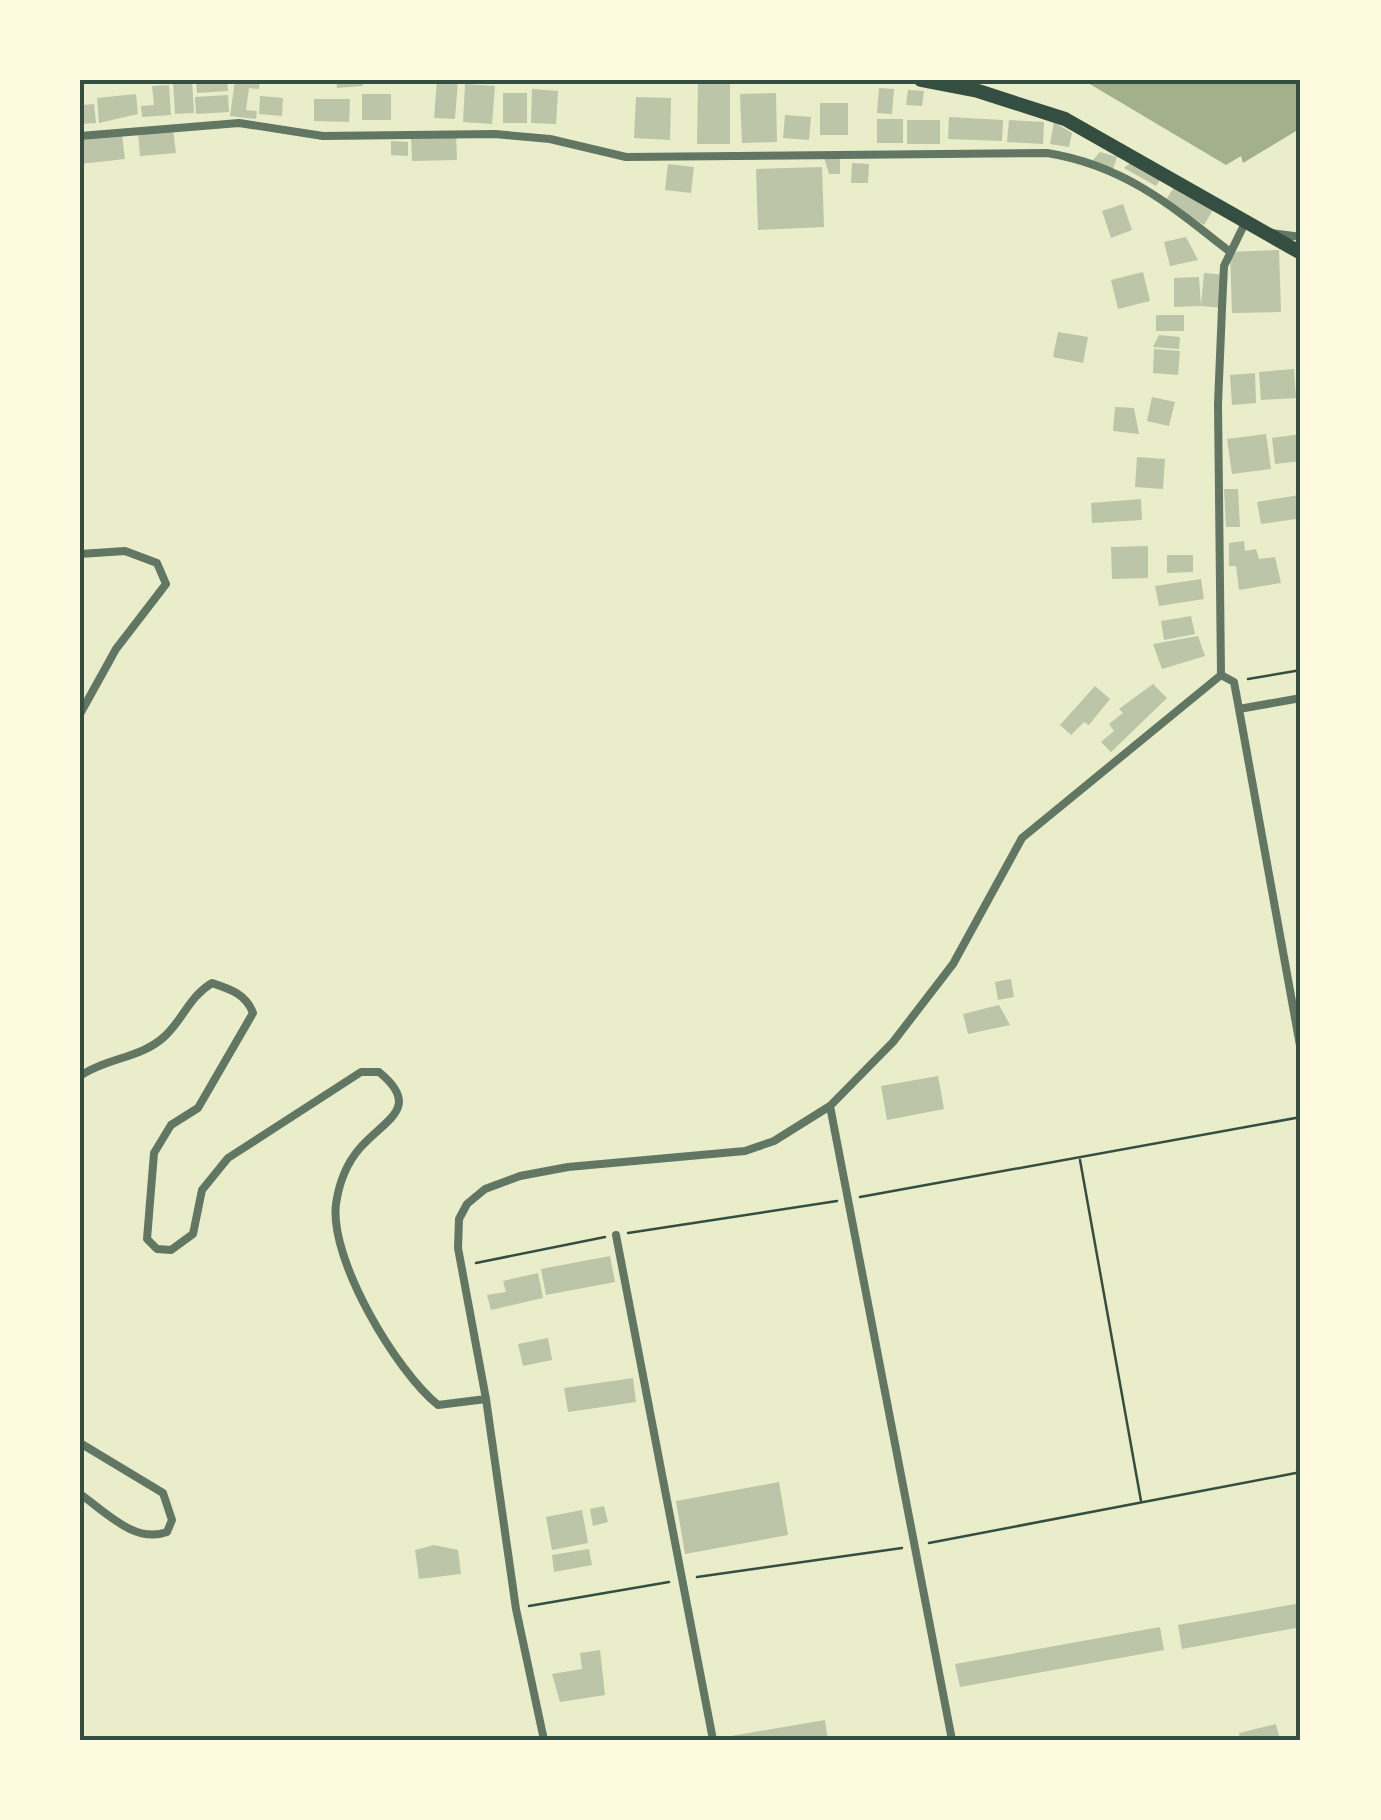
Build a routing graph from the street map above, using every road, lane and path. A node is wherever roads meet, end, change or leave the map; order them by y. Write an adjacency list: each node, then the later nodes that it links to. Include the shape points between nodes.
1 (920, 80): 3 (highway, via 1065,119)
2 (80, 136): 6 (street, via 239,123 323,136 495,134 626,157 1047,153 1113,169)
3 (1244, 223): 4 (highway); 6 (street)
4 (1266, 233): 5 (street); 7 (highway)
5 (1301, 237)
6 (1230, 252): 10 (street, via 1218,404)
7 (1301, 254)
8 (80, 554): 14 (street, via 124,552 157,563 166,584 116,648)
9 (1301, 670): 11 (path)
10 (1221, 674): 11 (street); 17 (street, via 1022,838 953,964 893,1042)
11 (1234, 682): 13 (street)
12 (1301, 698): 13 (street)
13 (1239, 709): 15 (street)
14 (80, 714)
15 (1301, 1051)
16 (80, 1076): 23 (street, via 166,1036 194,994 212,983 250,1003 253,1013 198,1108 171,1125 154,1153 147,1239 171,1250 193,1234 202,1190 228,1158 361,1072 380,1072 395,1084 400,1102 396,1115 343,1173 336,1207 340,1246 388,1351 416,1388 438,1405)
17 (830, 1106): 20 (street); 22 (street, via 745,1151 568,1166 485,1189 459,1219)
18 (1301, 1117): 19 (path)
19 (1080, 1158): 20 (path); 27 (path)
20 (852, 1199): 21 (path); 28 (street)
21 (616, 1235): 22 (path); 33 (street)
22 (462, 1266): 23 (street)
23 (486, 1398): 31 (street)
24 (80, 1443): 26 (street, via 163,1493 172,1520 168,1532 138,1535)
25 (1301, 1472): 27 (path)
26 (80, 1494)
27 (1141, 1503): 28 (path)
28 (916, 1546): 29 (path); 34 (street)
29 (689, 1578)
30 (669, 1582): 31 (path)
31 (516, 1608): 32 (street)
32 (544, 1740)
33 (713, 1740)
34 (952, 1740)

